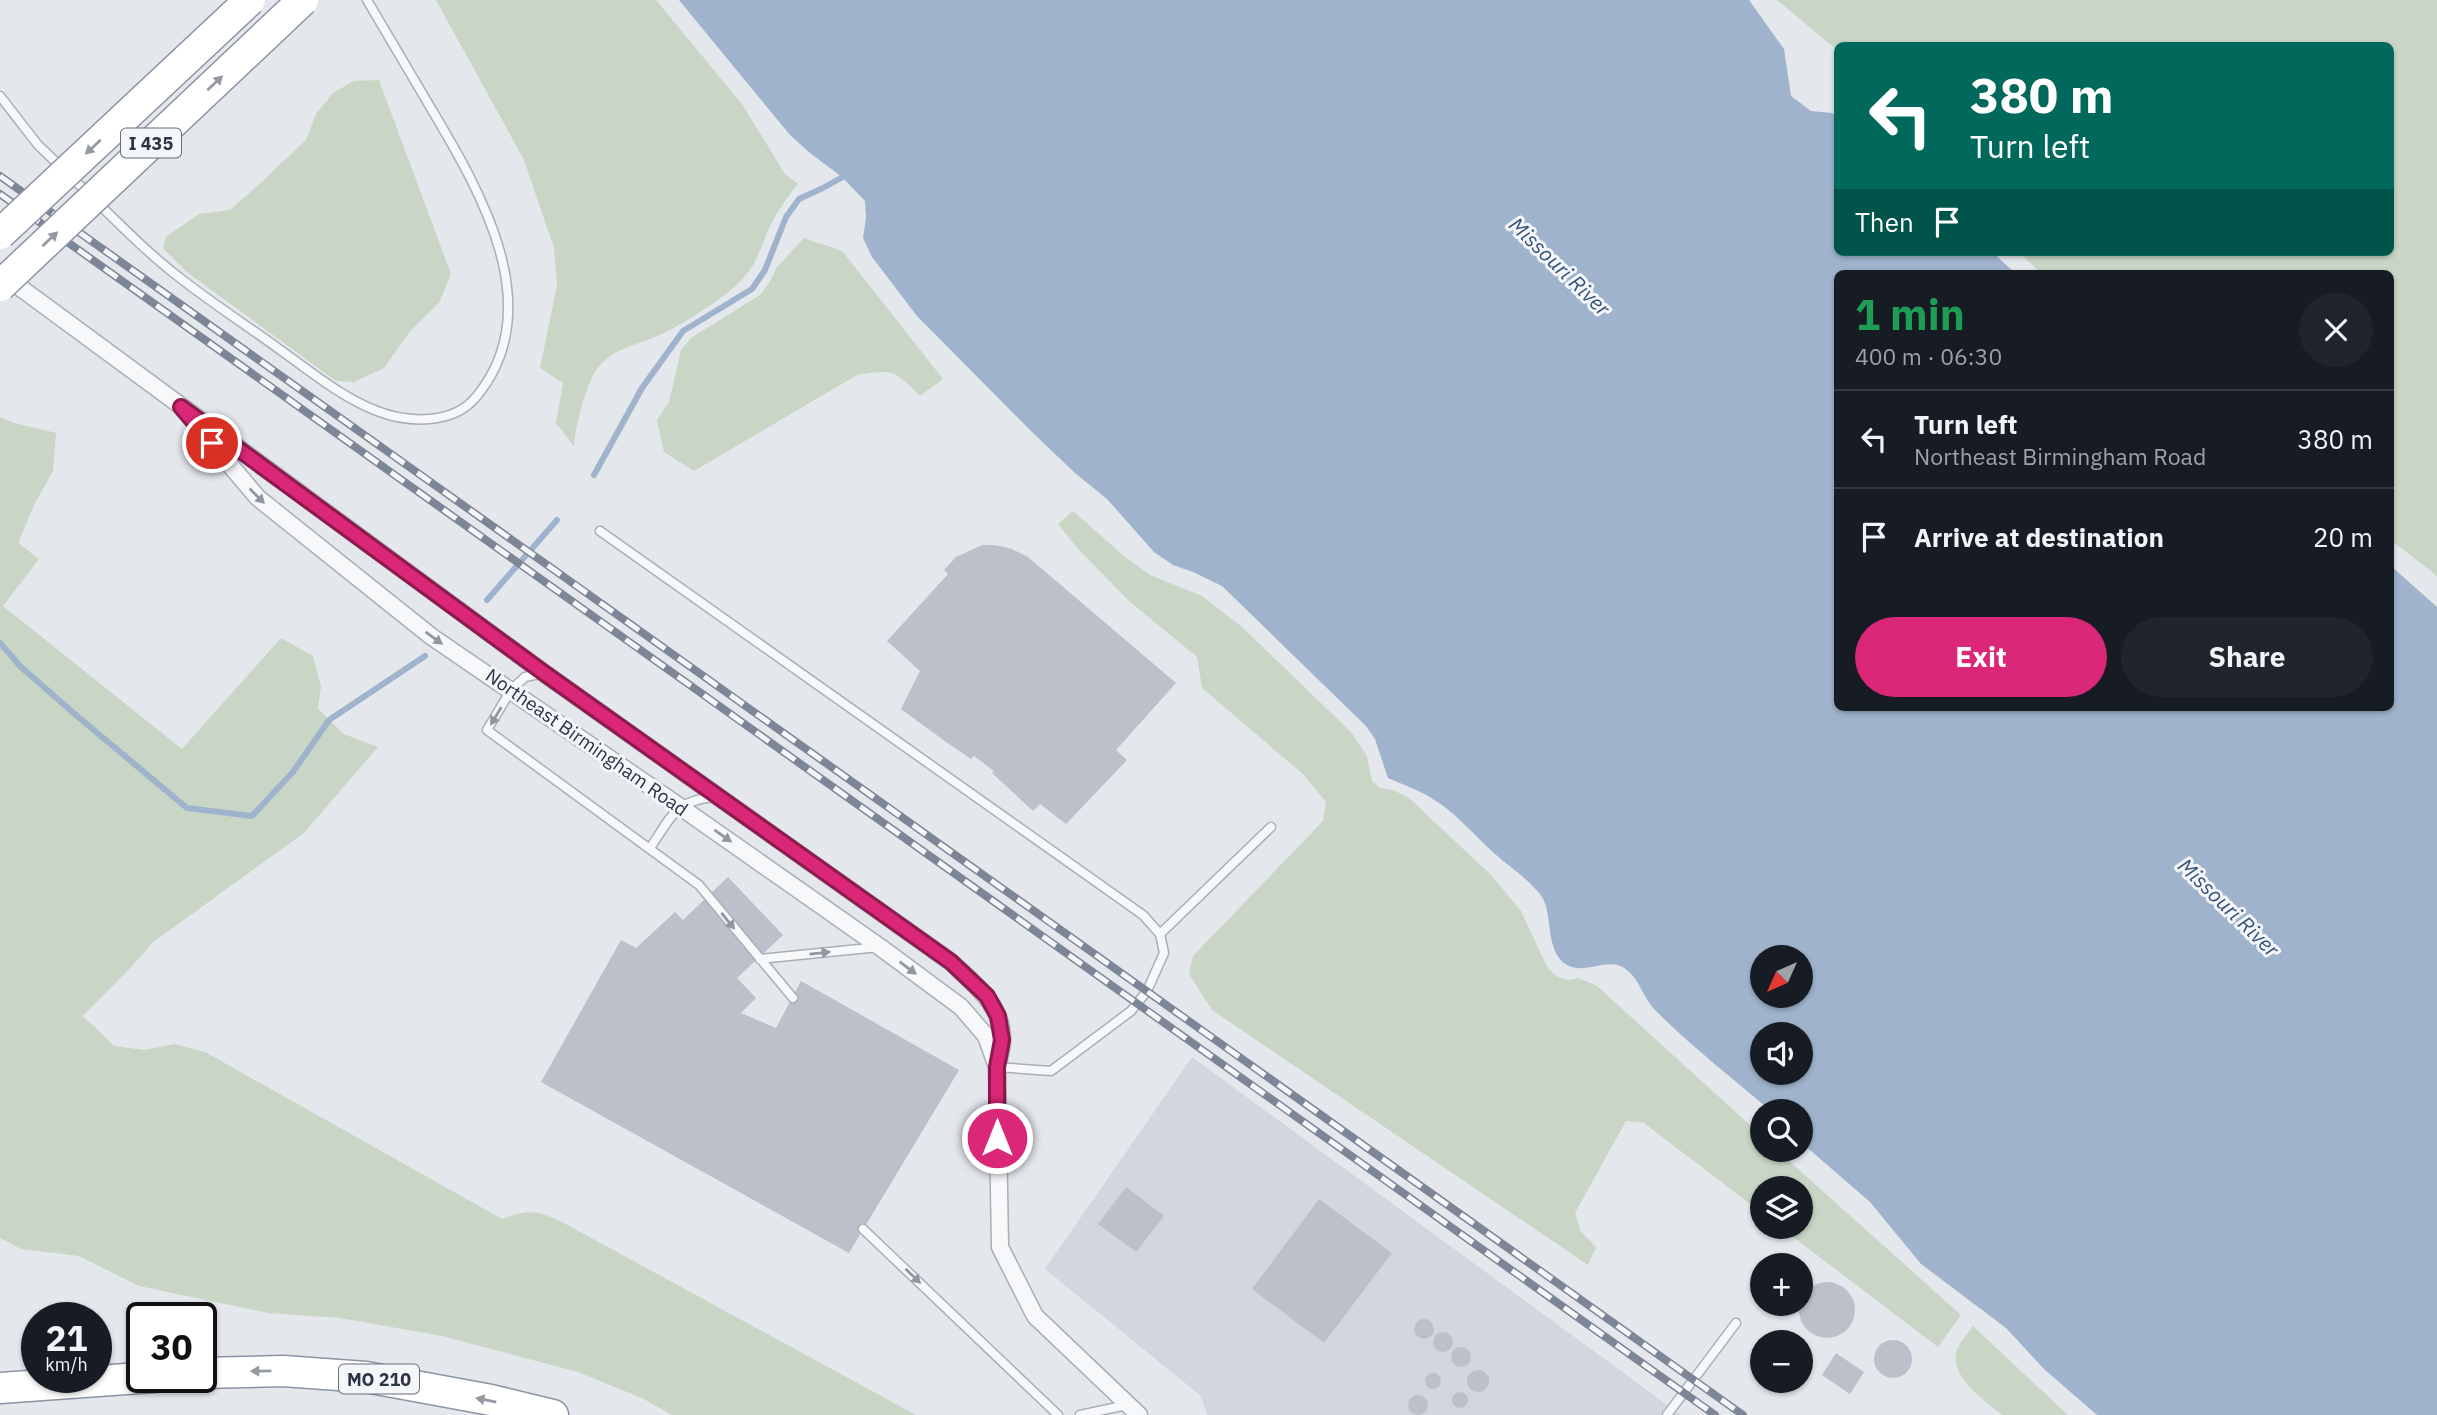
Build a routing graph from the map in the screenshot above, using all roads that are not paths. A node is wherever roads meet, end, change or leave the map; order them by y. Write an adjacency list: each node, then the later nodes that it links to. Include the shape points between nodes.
1 (250, 0): 5 (highway, I 435, one-way to 5, bridge)
2 (303, 0): 7 (highway, I 435, one-way to 2, bridge)
3 (367, 0): 4 (lane, via 464,164 499,243 507,325 498,360 487,384 454,415 435,419 378,411 332,386 178,277 38,145)
4 (0, 96)
5 (0, 234)
6 (0, 273): 8 (street, Northeast Birmingham Road)
7 (0, 286)
8 (181, 407): 10 (street, Northeast Birmingham Road); 11 (street, Northeast Birmingham Road, one-way to 11, via 258,498 432,637)
9 (600, 531): 16 (lane, via 1143,915)
10 (544, 673): 11 (lane, via 525,677); 12 (street, Northeast Birmingham Road)
11 (511, 690): 13 (street, Northeast Birmingham Road); 15 (lane, one-way to 15, via 487,730)
12 (718, 797): 13 (lane); 20 (street, Northeast Birmingham Road, via 951,962 987,996 998,1016 1002,1040)
13 (680, 806): 15 (lane); 17 (street, Northeast Birmingham Road, one-way to 17)
14 (1271, 827): 16 (lane)
15 (650, 848): 18 (lane, one-way to 18, via 699,885)
16 (1160, 934): 20 (lane, via 1164,953 1147,991 1131,1010 1051,1071)
17 (880, 947): 18 (lane, one-way to 17); 20 (street, Northeast Birmingham Road, one-way to 20, via 961,1007 986,1036)
18 (760, 959): 19 (lane)
19 (793, 998)
20 (997, 1067): 26 (street, Northeast Birmingham Road, via 1000,1247 1035,1316)
21 (863, 1229): 28 (lane, one-way to 28)
22 (1736, 1323): 30 (lane)
23 (217, 1373): 27 (highway, MO 210, one-way to 23, via 366,1377 283,1371)
24 (126, 1379): 25 (highway)
25 (0, 1388)
26 (1133, 1410): 29 (lane)
27 (553, 1415)
28 (1058, 1415)
29 (1080, 1415)
30 (1667, 1415)

